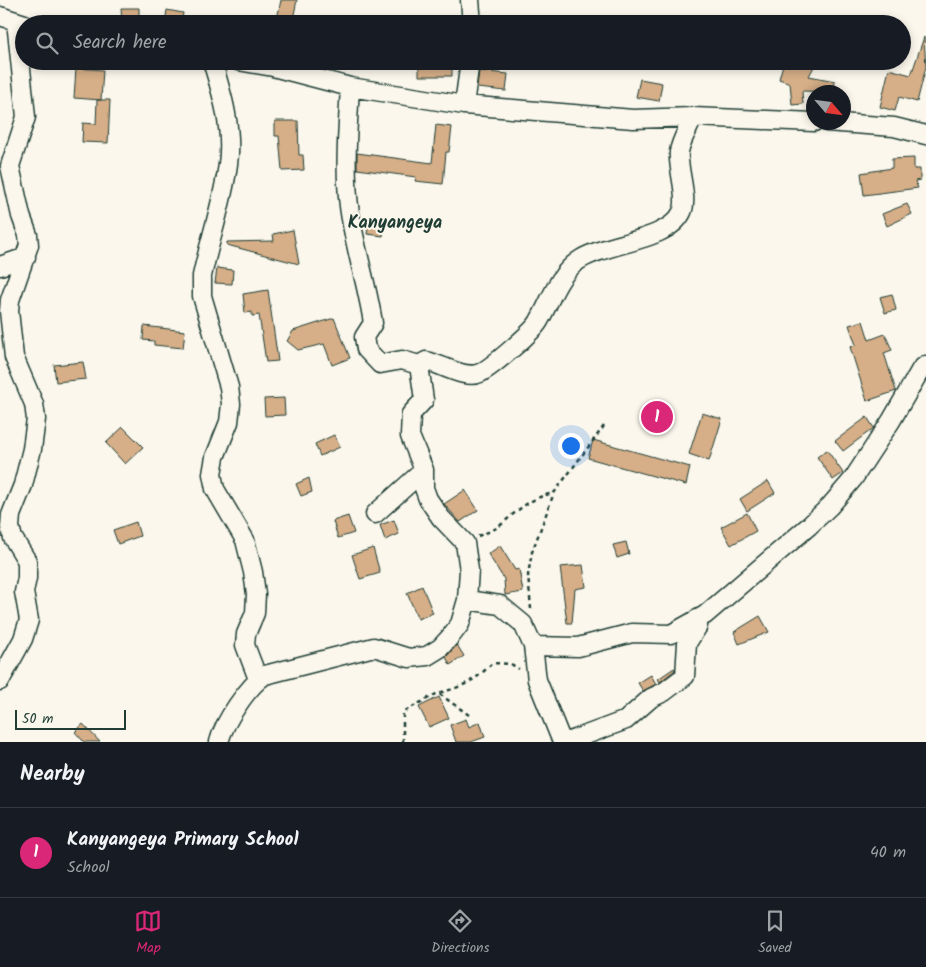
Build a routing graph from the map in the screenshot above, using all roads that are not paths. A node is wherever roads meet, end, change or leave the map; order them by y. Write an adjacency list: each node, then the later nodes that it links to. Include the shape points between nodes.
1 (470, 0): 2 (street)
2 (471, 15)
3 (20, 70): 13 (street, via 26,117 10,166 28,235)
4 (215, 70): 22 (street, via 228,134 228,162 202,276 202,296 229,387 230,404 229,422 212,474 215,489 245,540 253,572 255,613 245,645)
5 (284, 70): 7 (street)
6 (469, 70): 8 (street)
7 (350, 86): 8 (street); 15 (street, via 346,167 355,244 373,323 364,337 366,349 380,364 402,360)
8 (464, 105): 9 (street, via 633,119)
9 (693, 117): 10 (street); 15 (street, via 679,152 682,212 668,228 578,261 566,272 531,332 479,373 468,375 426,361)
10 (806, 122)
11 (851, 124): 12 (street, via 894,127)
12 (926, 135)
13 (26, 257): 14 (street); 23 (street, via 9,311 14,357 34,404 36,419 32,449 10,527 27,562 24,592 29,620)
14 (0, 266)
15 (419, 365): 17 (street, via 424,400 410,414 410,436)
16 (926, 365): 20 (street, via 853,479 830,506)
17 (424, 470): 18 (street); 19 (street, via 428,499 441,518 466,543)
18 (375, 514)
19 (467, 600): 21 (street, via 500,605 522,624); 22 (street, via 460,624 440,648 427,656 409,658 374,647)
20 (697, 619): 21 (street, via 671,634 632,632 578,647); 26 (street, via 698,626 687,643 685,676 651,698 626,720)
21 (533, 646): 25 (street, via 537,680)
22 (258, 679): 24 (street, via 237,707)
23 (0, 681)
24 (219, 742)
25 (562, 742)
26 (567, 742)

